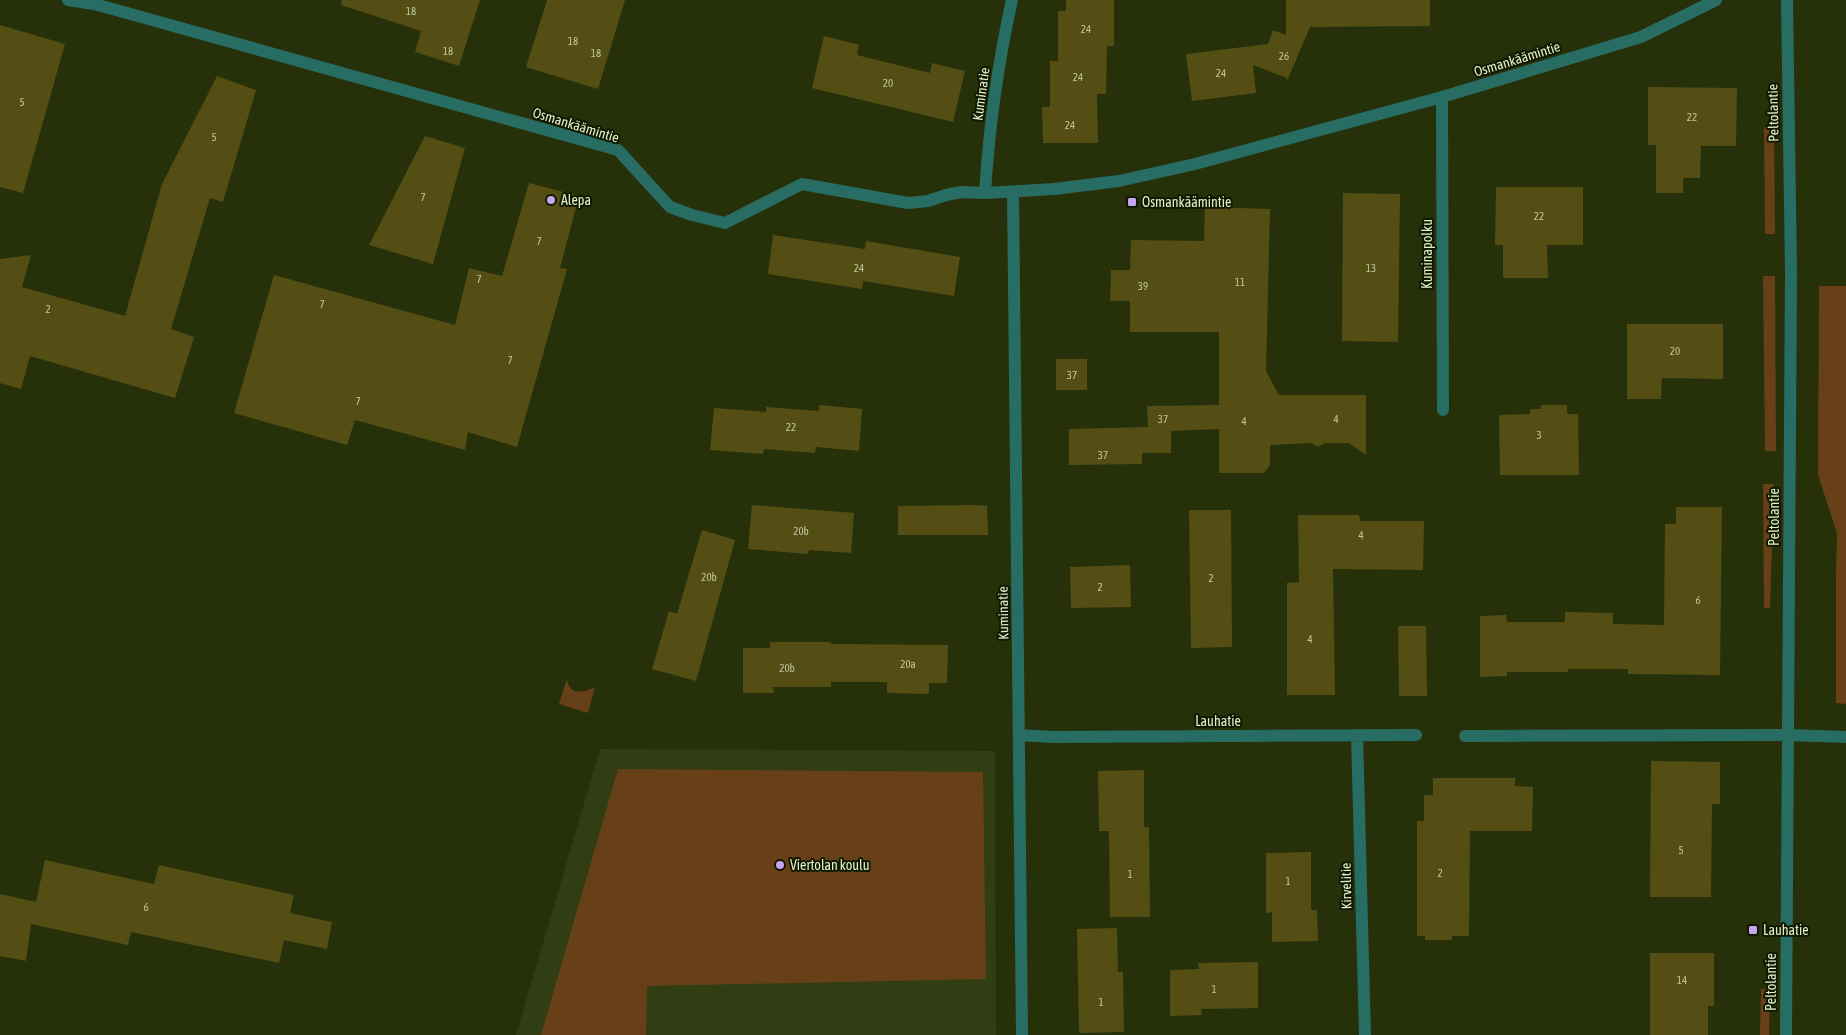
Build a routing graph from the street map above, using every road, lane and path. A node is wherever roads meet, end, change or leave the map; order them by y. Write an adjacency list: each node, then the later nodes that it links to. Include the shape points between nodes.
1 (68, 0): 5 (street, Osmankäämintie)
2 (1012, 0): 8 (street, Kuminatie, via 989,140)
3 (1716, 0): 6 (street, Osmankäämintie, via 1641,37)
4 (1787, 0): 11 (street, Peltolantie, via 1791,273)
5 (94, 2): 8 (street, Osmankäämintie, via 618,150 670,207 725,223 802,184 908,203 961,192)
6 (1442, 97): 7 (street, Osmankäämintie, via 1195,164 1119,181); 9 (street, Kuminapolku)
7 (1013, 192): 8 (street, Osmankäämintie); 10 (street, Kuminatie)
8 (985, 193)
9 (1443, 410)
10 (1020, 735): 12 (street, Lauhatie); 16 (street, Kuminatie)
11 (1788, 735): 14 (street); 15 (street); 18 (street, Peltolantie)
12 (1357, 736): 13 (street, Lauhatie); 17 (street, Kirvelitie)
13 (1416, 736)
14 (1465, 736)
15 (1846, 737)
16 (1022, 1035)
17 (1365, 1035)
18 (1786, 1035)

